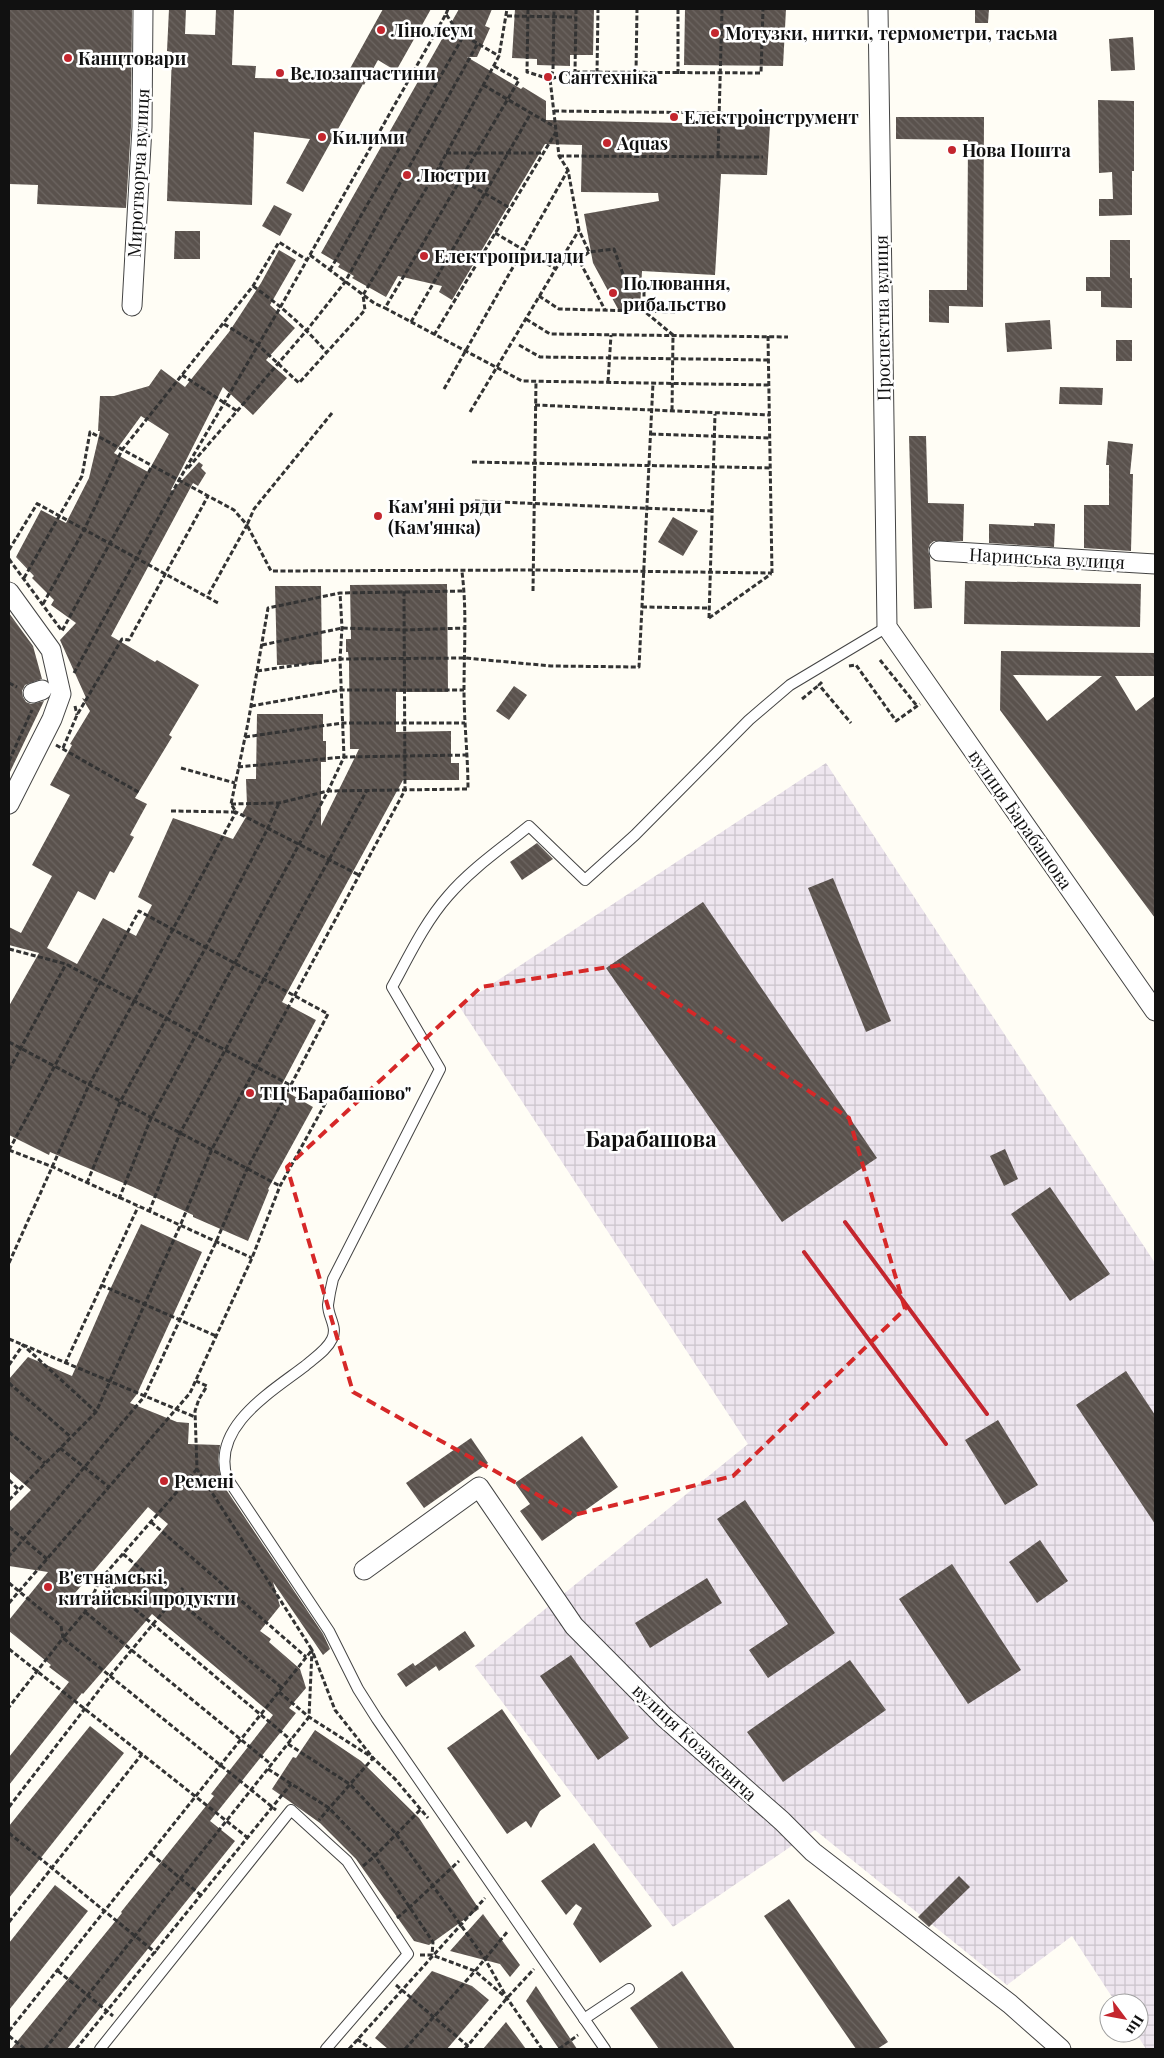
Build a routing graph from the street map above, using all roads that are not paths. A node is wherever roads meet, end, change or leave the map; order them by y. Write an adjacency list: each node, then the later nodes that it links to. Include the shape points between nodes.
1 (142, 9): 3 (street, Миротворча вулиця, via 142,127)
2 (878, 9): 7 (street, Проспектна вулиця)
3 (132, 306)
4 (939, 551): 5 (street, Наринська вулиця)
5 (1155, 564)
6 (9, 592): 8 (street, via 51,650 61,694)
7 (887, 627): 9 (street, вулиця Барабашова); 12 (lane, via 790,685 749,720 635,835 585,880 529,826 471,872 447,897 392,987 440,1069 333,1279 328,1307 333,1322 333,1338 322,1351 248,1412 239,1423 223,1459 227,1478 329,1631 377,1719)
8 (9, 804)
9 (1155, 1011)
10 (364, 1570): 16 (street, вулиця Козакевича, via 480,1487 574,1626 664,1717 813,1852 1010,2004)
11 (629, 1989): 12 (lane)
12 (584, 2019): 15 (lane)
13 (100, 2049): 14 (lane, via 291,1810 347,1860 408,1954)
14 (326, 2049)
15 (606, 2049)
16 (1061, 2049)

